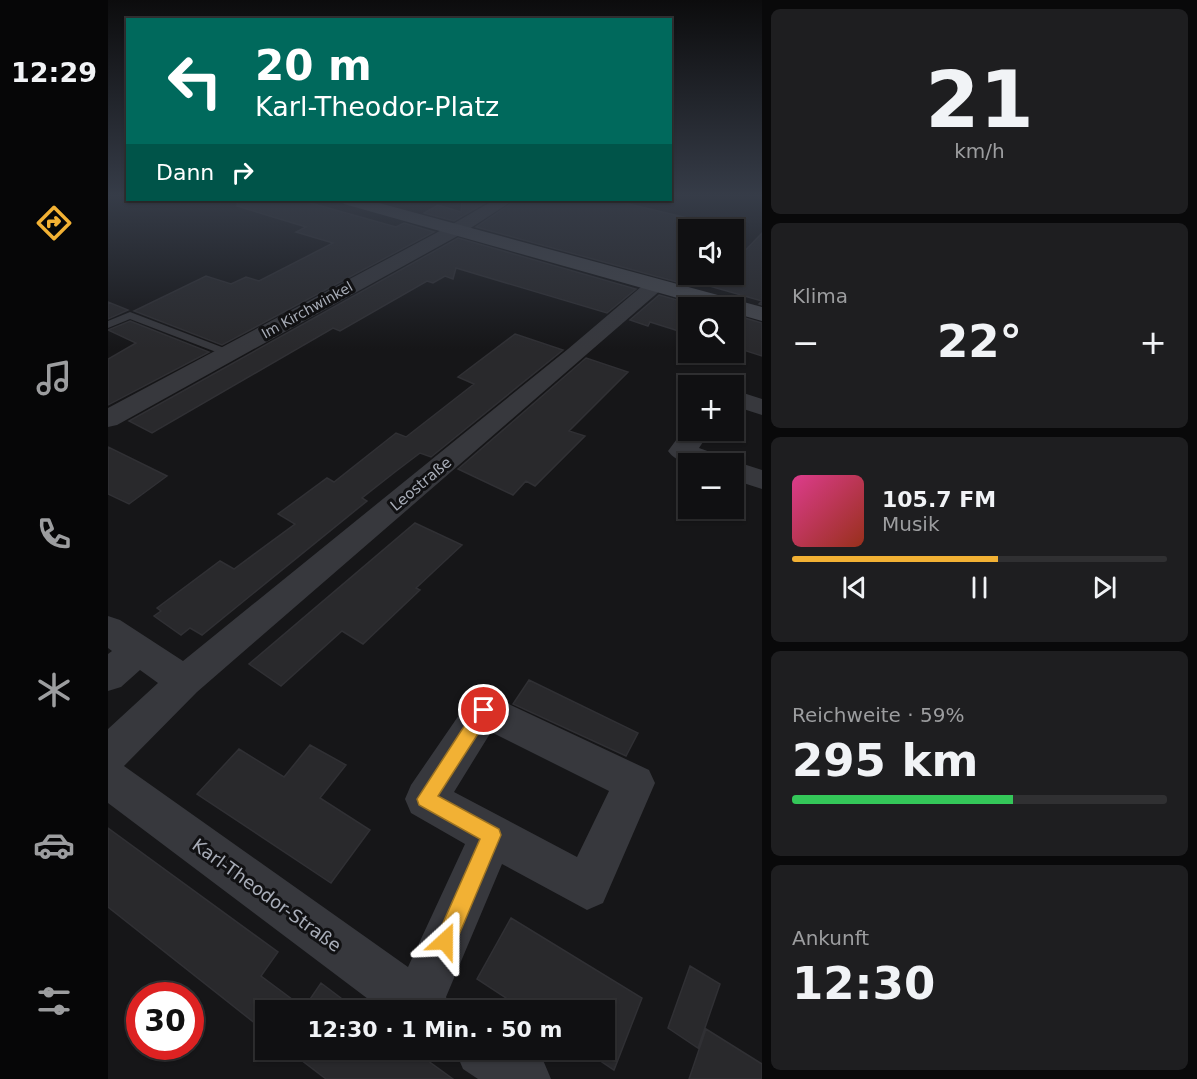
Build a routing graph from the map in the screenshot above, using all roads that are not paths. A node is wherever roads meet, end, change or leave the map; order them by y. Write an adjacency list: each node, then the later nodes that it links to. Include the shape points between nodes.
1 (422, 247): 6 (street, Im Kirchwinkel)
2 (521, 247): 3 (street)
3 (655, 285): 4 (street); 17 (street, Leostraße)
4 (762, 314)
5 (108, 325): 6 (lane, via 130,315)
6 (228, 353): 9 (street, Im Kirchwinkel)
7 (744, 401): 8 (street)
8 (762, 407)
9 (108, 419)
10 (690, 441): 11 (street, via 682,451)
11 (687, 453)
12 (744, 474): 13 (street)
13 (762, 480)
14 (108, 630): 15 (street)
15 (139, 649): 16 (street); 17 (street)
16 (108, 676)
17 (184, 681): 18 (street, Leostraße)
18 (108, 754)
19 (108, 779): 21 (street, Karl-Theodor-Straße)
20 (492, 835): 20 (street, via 587,887 634,783 484,710 426,799); 22 (street)
21 (411, 1000)
22 (425, 1000)
23 (496, 1060): 24 (street)
24 (524, 1079)

